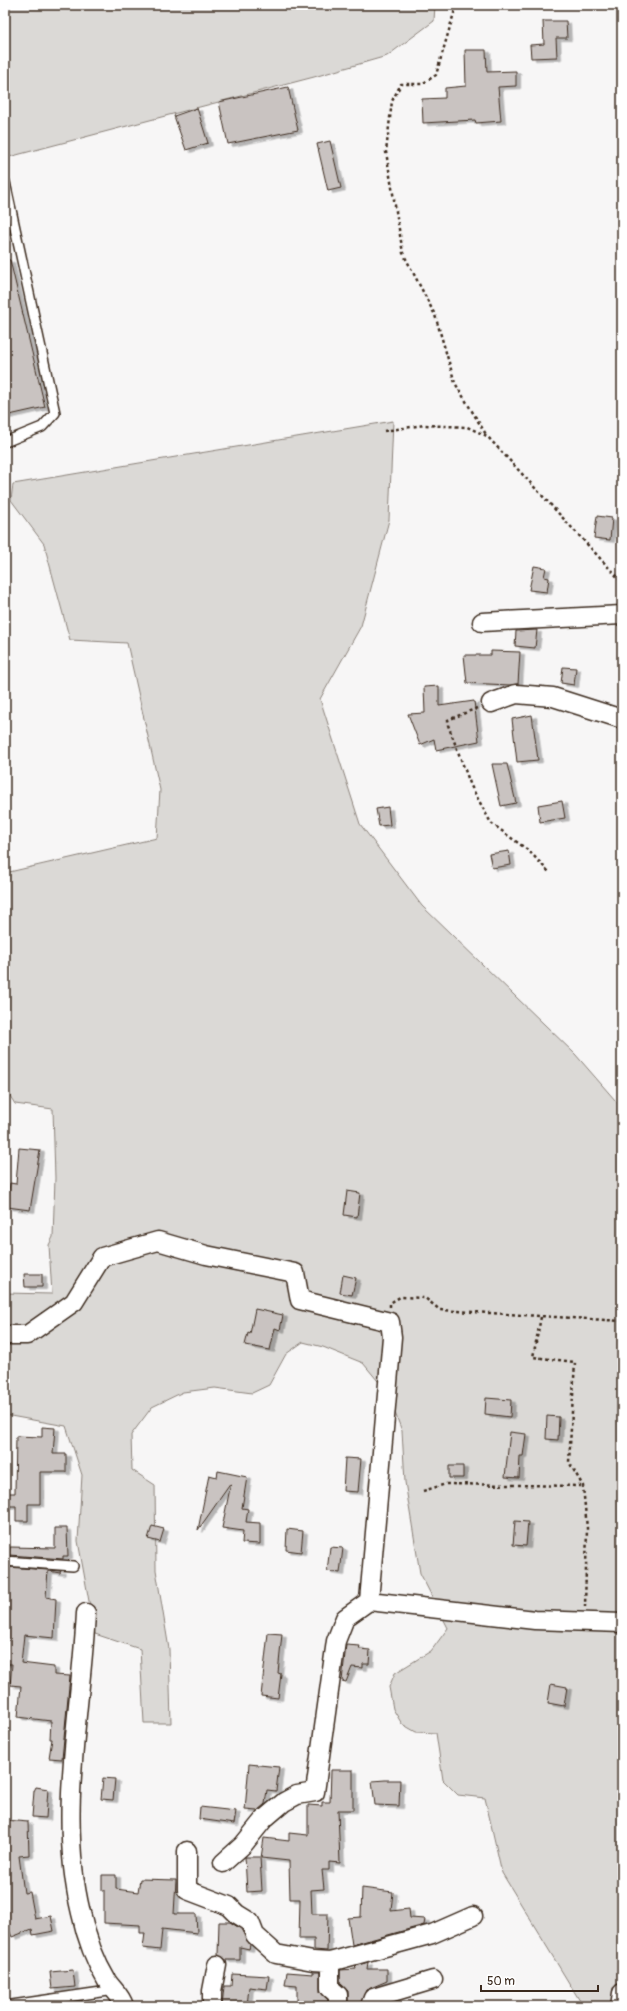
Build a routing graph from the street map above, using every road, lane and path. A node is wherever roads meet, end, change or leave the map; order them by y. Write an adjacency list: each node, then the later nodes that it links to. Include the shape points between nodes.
1 (455, 5): 4 (path, via 436,75 422,84 401,84 392,101 386,152 404,253 435,315 455,383)
2 (5, 182): 5 (lane, via 55,413 42,427)
3 (384, 431): 4 (path, via 424,425 467,427)
4 (488, 436): 6 (path)
5 (5, 442)
6 (622, 582)
7 (622, 615): 8 (street)
8 (482, 622)
9 (491, 703): 10 (street, via 516,694 552,697); 11 (path, via 448,720 448,725 471,786 491,823 529,851)
10 (622, 719)
11 (549, 872)
12 (541, 1317): 13 (path); 14 (path, via 440,1310 425,1298 400,1297 390,1303); 16 (path, via 533,1357 575,1362 570,1462)
13 (622, 1320)
14 (390, 1322): 15 (street, via 300,1300 295,1273 206,1255 158,1241 102,1257 74,1302 27,1335); 20 (street, via 391,1352)
15 (5, 1335)
16 (583, 1486): 17 (path, via 446,1484); 22 (path, via 587,1528)
17 (423, 1491)
18 (5, 1561): 19 (lane)
19 (73, 1566)
20 (369, 1601): 22 (street, via 535,1620); 25 (street, via 345,1618 336,1640 315,1792 297,1795 284,1802 264,1819 243,1845)
21 (86, 1613): 31 (street, via 73,1751 72,1850 81,1913 94,1957)
22 (584, 1622): 23 (street)
23 (622, 1623)
24 (187, 1851): 27 (street, via 187,1890 229,1906 250,1922 255,1935 276,1954)
25 (223, 1863)
26 (473, 1916): 27 (street, via 432,1934)
27 (330, 1962): 34 (street, via 330,1988 338,1995)
28 (217, 1965): 33 (street)
29 (433, 1980): 35 (street, via 373,1998)
30 (622, 1993): 36 (street)
31 (120, 1998): 32 (lane)
32 (5, 2006)
33 (212, 2006)
34 (338, 2006)
35 (370, 2006)
36 (620, 2006)

